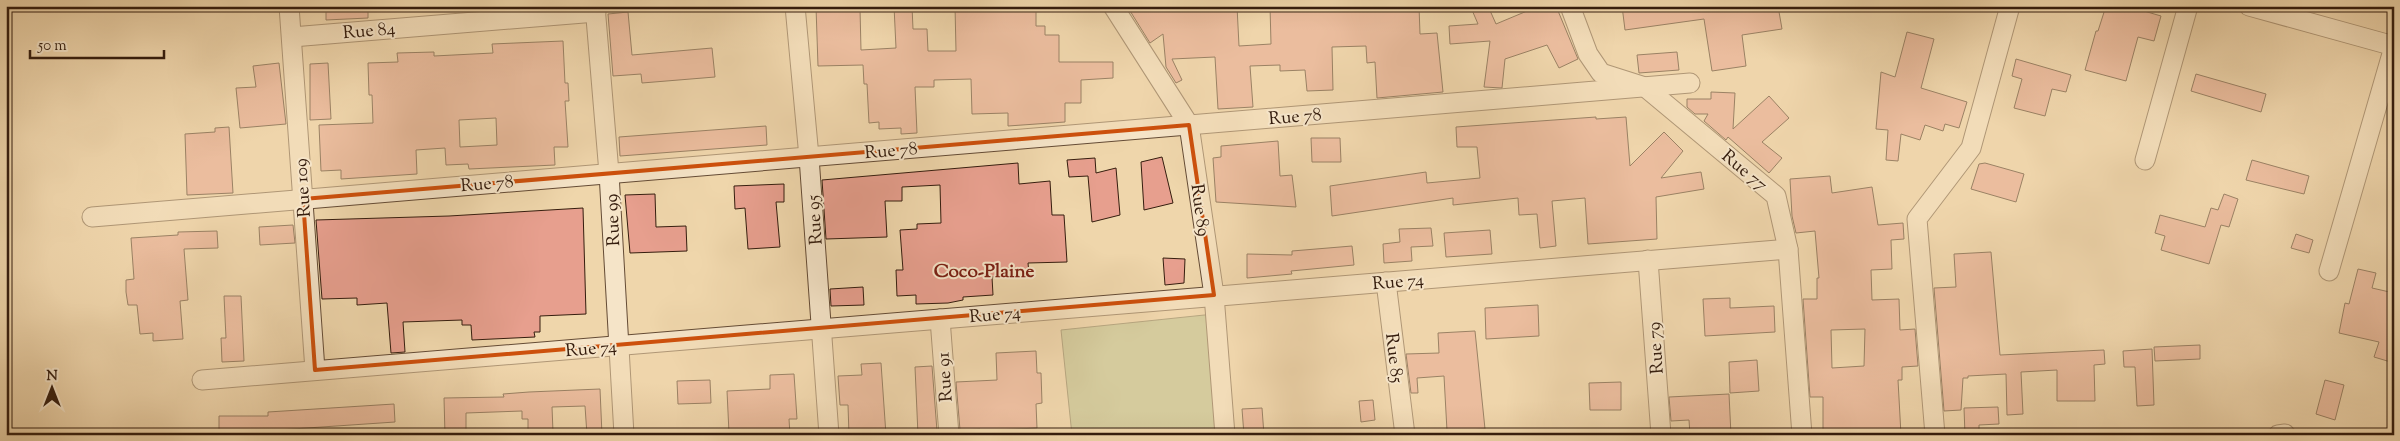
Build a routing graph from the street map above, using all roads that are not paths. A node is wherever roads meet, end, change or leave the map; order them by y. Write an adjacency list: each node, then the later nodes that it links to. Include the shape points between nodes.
1 (290, 6): 9 (street, Rue 109)
2 (794, 6): 14 (street, Rue 95)
3 (1113, 6): 13 (street, Rue 89)
4 (1570, 6): 12 (street, Rue 77, via 1588,54 1601,72)
5 (2010, 6): 37 (street, via 1971,148 1917,219)
6 (2188, 6): 15 (street)
7 (2249, 6): 10 (street)
8 (596, 9): 9 (street, Rue 84); 16 (street, Rue 99)
9 (292, 37): 17 (street, Rue 109)
10 (2394, 46): 21 (street)
11 (1690, 83): 12 (street, Rue 78)
12 (1645, 87): 13 (street, Rue 78); 19 (street, Rue 77, via 1776,196)
13 (1189, 125): 14 (street, Rue 78); 23 (street, Rue 89)
14 (809, 157): 16 (street, Rue 78); 25 (street, Rue 95)
15 (2145, 160)
16 (609, 173): 17 (street, Rue 78); 26 (street, Rue 99)
17 (303, 199): 18 (street, Rue 78); 27 (street, Rue 109)
18 (92, 217)
19 (1788, 249): 20 (street, Rue 74); 36 (street, Rue 77)
20 (1648, 260): 22 (street, Rue 74); 35 (street, Rue 79)
21 (2330, 271)
22 (1386, 282): 23 (street, Rue 74); 34 (street, Rue 85)
23 (1214, 295): 24 (street, Rue 74); 33 (street, Rue 89)
24 (940, 319): 25 (street, Rue 74); 32 (street, Rue 91)
25 (821, 328): 26 (street, Rue 74); 31 (street, Rue 95)
26 (619, 345): 27 (street, Rue 74); 30 (street, Rue 99)
27 (315, 370): 28 (street, Rue 74)
28 (202, 380)
29 (2285, 434): 38 (street)
30 (624, 435)
31 (829, 435)
32 (949, 435)
33 (1225, 435)
34 (1405, 435)
35 (1661, 435)
36 (1802, 435)
37 (1935, 435)
38 (2278, 435)

